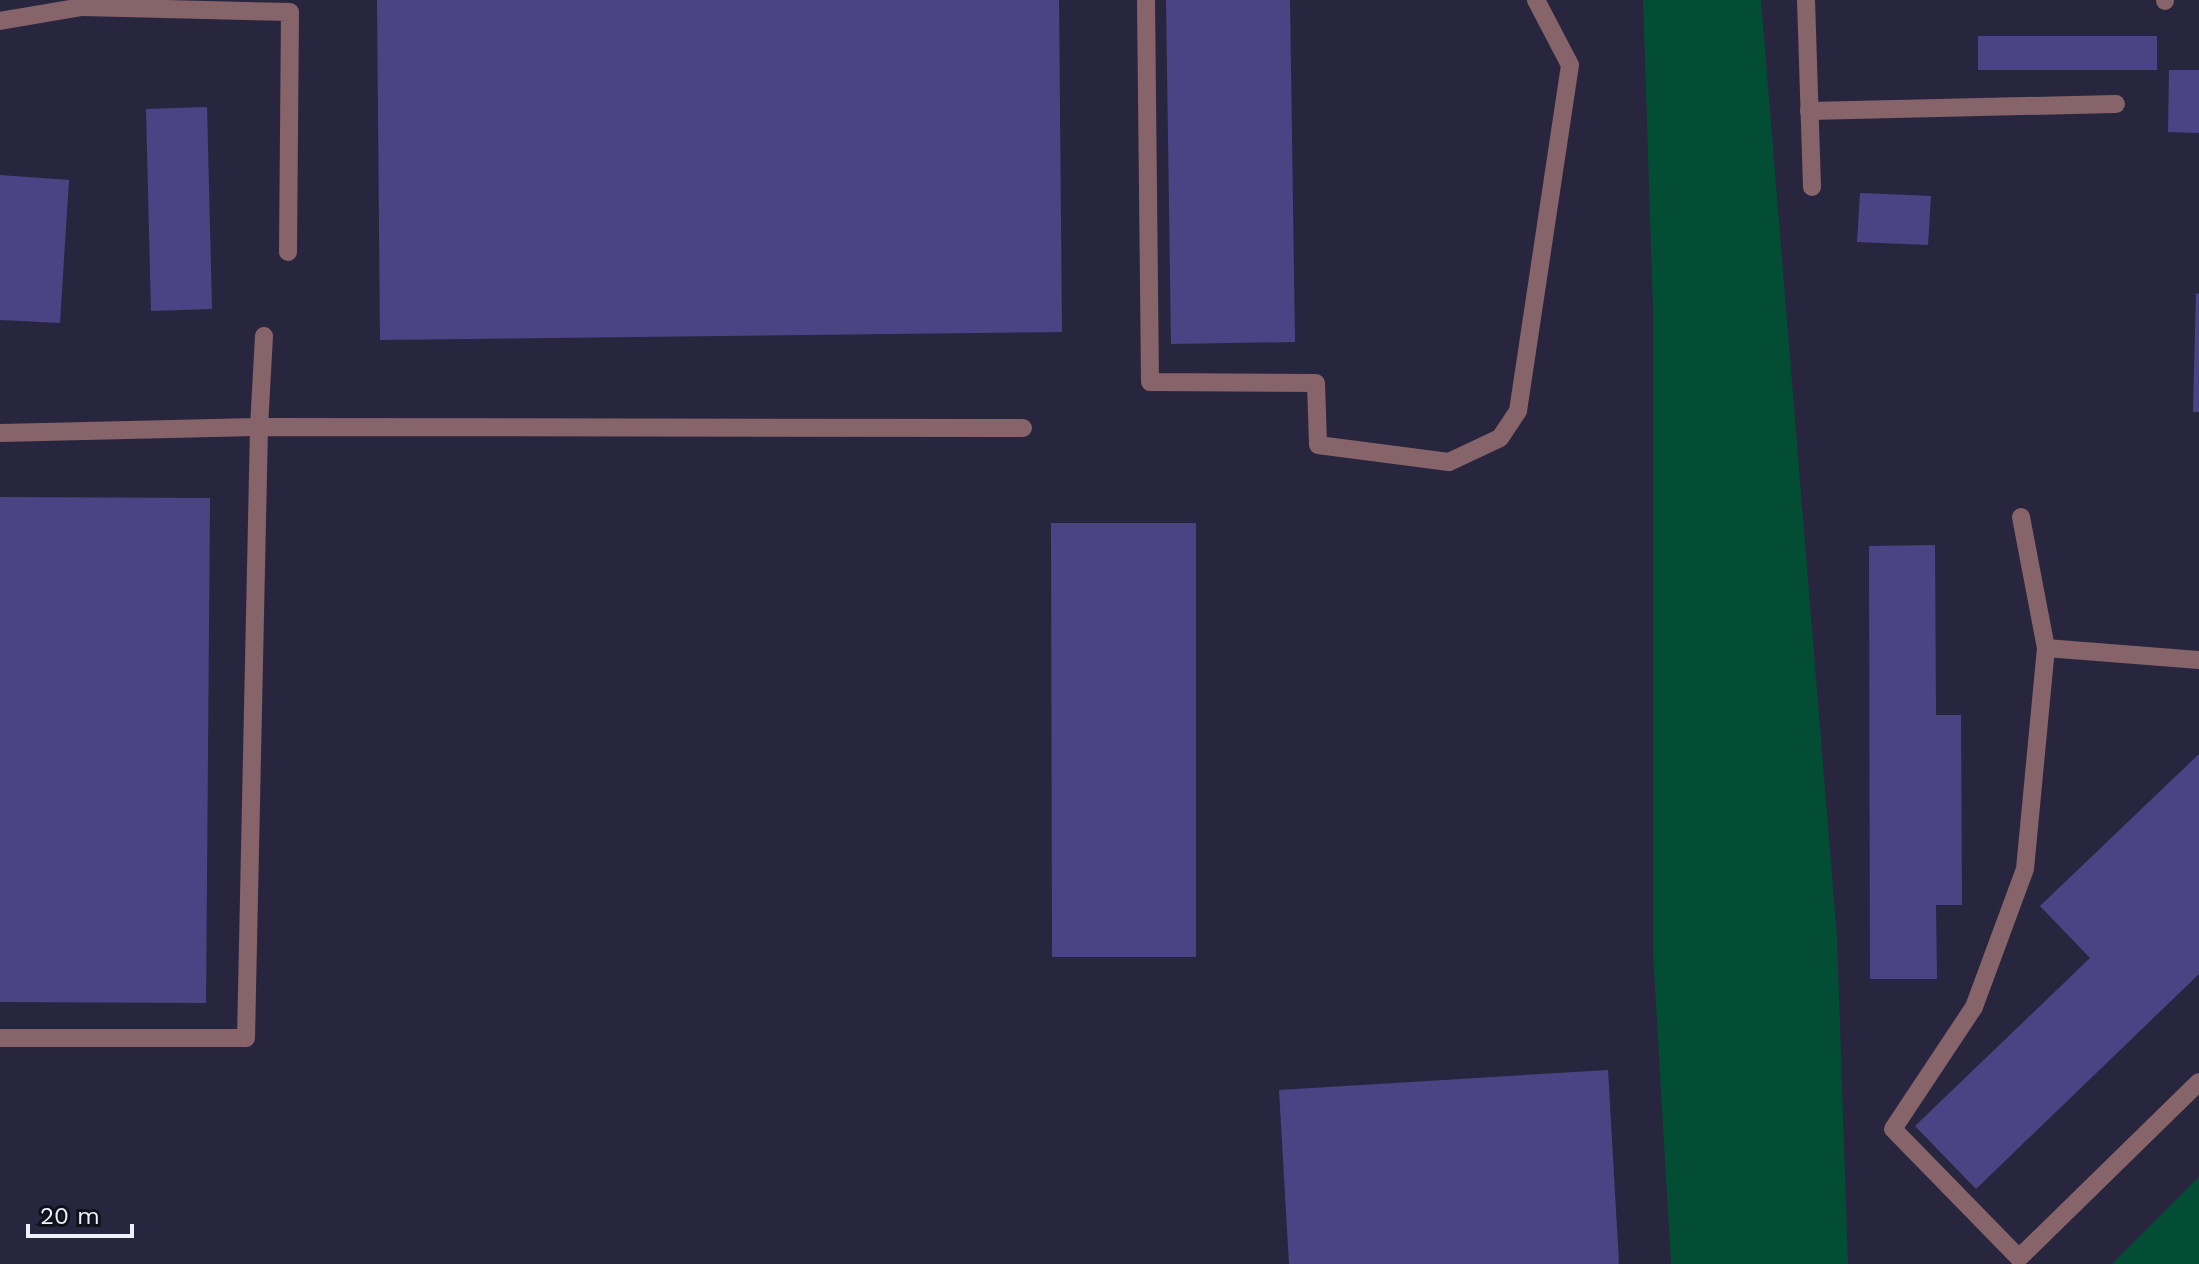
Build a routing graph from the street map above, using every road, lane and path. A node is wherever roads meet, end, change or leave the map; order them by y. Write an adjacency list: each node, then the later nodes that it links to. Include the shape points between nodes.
1 (1146, 0): 2 (lane, via 1150,382 1316,383 1318,445 1449,462 1500,438 1518,411 1570,65)
2 (1536, 0)
3 (1806, 0): 7 (lane)
4 (82, 3): 5 (lane); 9 (lane, via 290,12)
5 (0, 21)
6 (2116, 104): 7 (lane)
7 (1809, 111): 8 (lane)
8 (1812, 187)
9 (288, 252)
10 (264, 336): 11 (lane)
11 (259, 427): 12 (lane); 13 (lane); 17 (lane, via 246,1038)
12 (1023, 428)
13 (0, 433)
14 (2021, 517): 15 (lane)
15 (2046, 648): 16 (lane); 18 (lane, via 2025,869 1974,1007 1893,1129 2019,1258)
16 (2199, 660)
17 (0, 1038)
18 (2199, 1082)

